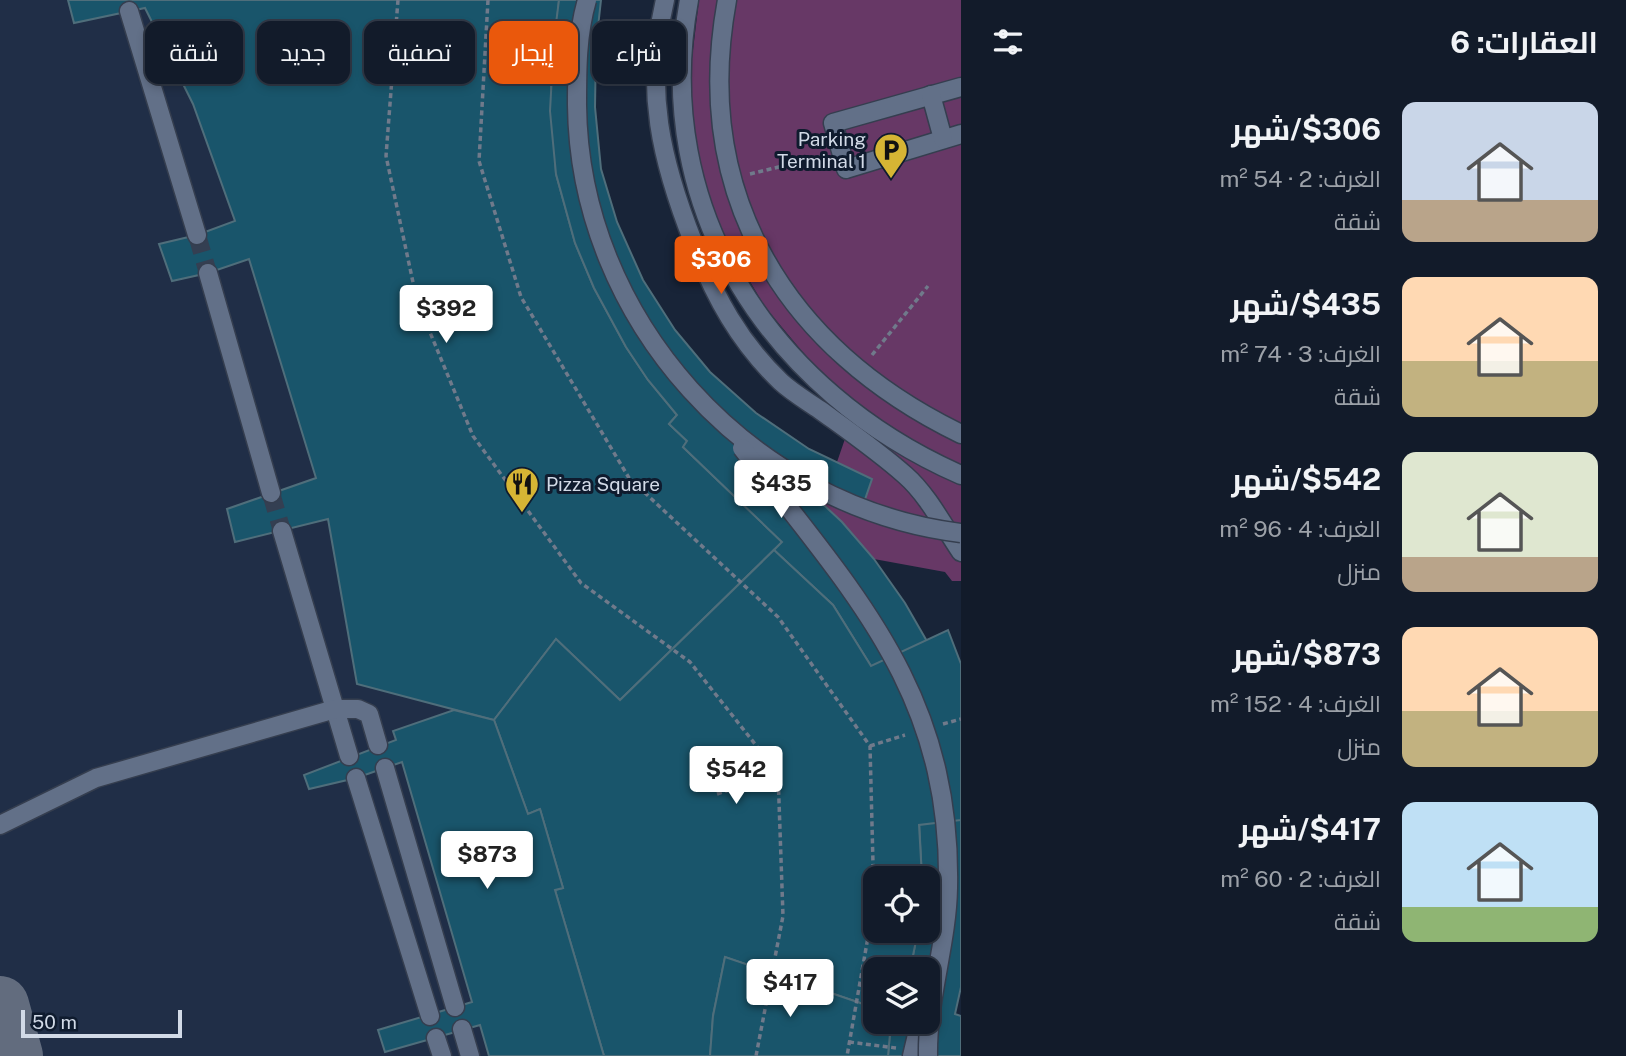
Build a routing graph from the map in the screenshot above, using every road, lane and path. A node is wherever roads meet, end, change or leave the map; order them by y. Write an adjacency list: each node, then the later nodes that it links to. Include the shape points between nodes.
1 (398, 0): 32 (path, via 386,156 416,301 473,436 581,583 690,662)
2 (488, 0): 43 (path, via 479,162 521,297 629,478 778,617 870,746 874,902)
3 (587, 0): 18 (street, bridge, via 578,48 577,132 592,215 622,293 643,329 670,369)
4 (665, 0): 16 (street, via 656,81 662,148 682,217)
5 (689, 0): 14 (street, via 682,80 689,151 708,222)
6 (727, 0): 17 (street, via 719,108 731,179 754,236 789,295 825,340)
7 (129, 11): 12 (street)
8 (961, 87): 9 (street)
9 (931, 95): 11 (street); 11 (street, via 833,123 846,169)
10 (961, 134): 11 (street)
11 (943, 139)
12 (197, 235)
13 (208, 273): 22 (street)
14 (736, 283): 16 (street); 19 (street, via 784,349)
15 (928, 286): 17 (path)
16 (714, 292): 19 (street, via 737,333 784,385)
17 (859, 372): 20 (street)
18 (725, 425): 24 (street, bridge, via 776,465 832,496 884,516); 36 (street, bridge, via 864,606 907,681 924,723 944,805 948,848)
19 (868, 434): 21 (street); 25 (street, via 913,484)
20 (961, 434)
21 (961, 475)
22 (271, 493)
23 (282, 531): 26 (street)
24 (961, 533)
25 (961, 552)
26 (335, 709): 29 (street, via 369,714); 30 (street); 35 (street, via 96,778)
27 (961, 719): 28 (path)
28 (949, 722)
29 (378, 745)
30 (349, 756)
31 (385, 768): 37 (street)
32 (778, 773): 34 (path); 47 (path, via 783,916)
33 (356, 778): 38 (street)
34 (717, 794)
35 (0, 825)
36 (939, 957)
37 (455, 1007)
38 (430, 1016)
39 (462, 1029): 46 (street)
40 (919, 1034): 44 (street)
41 (923, 1034): 44 (street, bridge)
42 (436, 1038): 45 (street)
43 (849, 1042): 44 (path); 48 (path)
44 (918, 1054)
45 (442, 1056)
46 (470, 1056)
47 (756, 1056)
48 (847, 1056)

